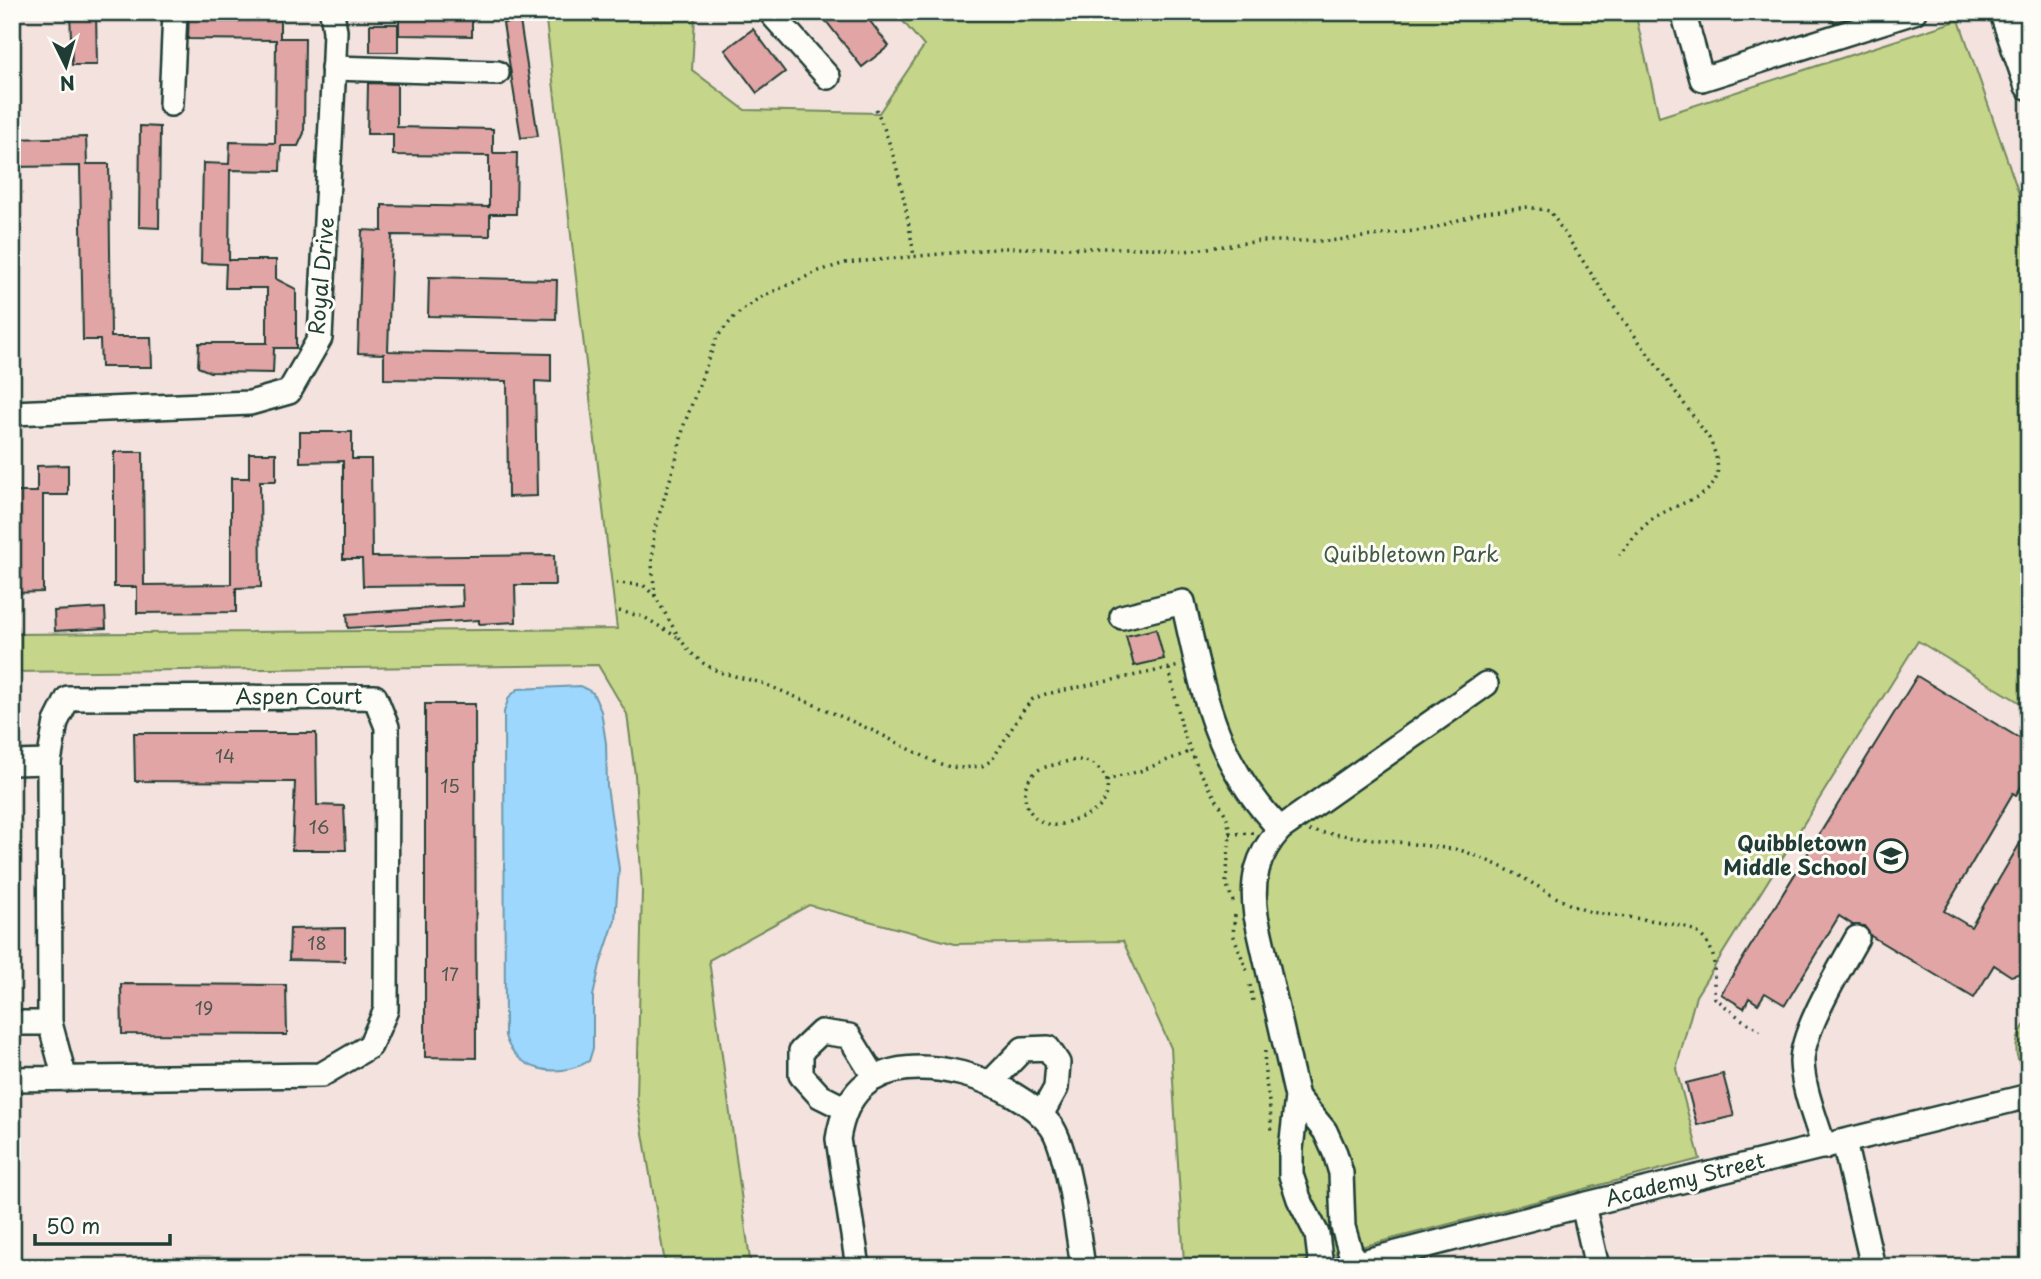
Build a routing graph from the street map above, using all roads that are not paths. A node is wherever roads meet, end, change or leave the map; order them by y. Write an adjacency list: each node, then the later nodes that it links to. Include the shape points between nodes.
1 (175, 12): 11 (street)
2 (331, 12): 8 (street, Royal Drive)
3 (770, 12): 9 (street)
4 (1683, 12): 5 (street, via 1702,79)
5 (1914, 12)
6 (2004, 12): 10 (main road)
7 (498, 73): 8 (street)
8 (333, 76): 12 (street, Royal Drive, via 320,338 289,392 250,403)
9 (828, 77)
10 (2029, 85)
11 (171, 104)
12 (12, 413)
13 (1122, 617): 17 (street, via 1183,602 1213,724 1227,758 1258,807)
14 (1486, 684): 17 (street)
15 (49, 762): 16 (street); 20 (street, Aspen Court); 23 (street, Aspen Court, via 56,722 68,698 374,697 387,727 386,1010 369,1046 321,1075)
16 (12, 763)
17 (1281, 831): 26 (street, via 1264,852 1252,891)
18 (1857, 937): 29 (street, via 1804,1041 1802,1063 1809,1096)
19 (12, 1023): 20 (street)
20 (50, 1023): 23 (street, Aspen Court)
21 (875, 1078): 24 (street, via 912,1068 938,1069); 27 (street); 27 (street, via 849,1036 821,1031 802,1051 801,1075 820,1096)
22 (12, 1079): 23 (street, Aspen Court)
23 (65, 1079)
24 (991, 1082): 28 (street, via 1027,1101); 28 (street, via 1023,1049 1048,1048 1058,1063 1056,1088)
25 (2029, 1096): 29 (street, Academy Street)
26 (1297, 1097): 31 (street, via 1325,1131 1335,1153 1341,1173); 34 (street, via 1292,1175 1317,1234)
27 (846, 1108): 32 (street, via 838,1139)
28 (1041, 1115): 33 (street, via 1053,1128 1063,1157)
29 (1834, 1144): 30 (street, Academy Street); 36 (street)
30 (1583, 1205): 31 (street, Academy Street); 35 (street)
31 (1348, 1266)
32 (858, 1267)
33 (1083, 1267)
34 (1321, 1267)
35 (1597, 1267)
36 (1873, 1267)

